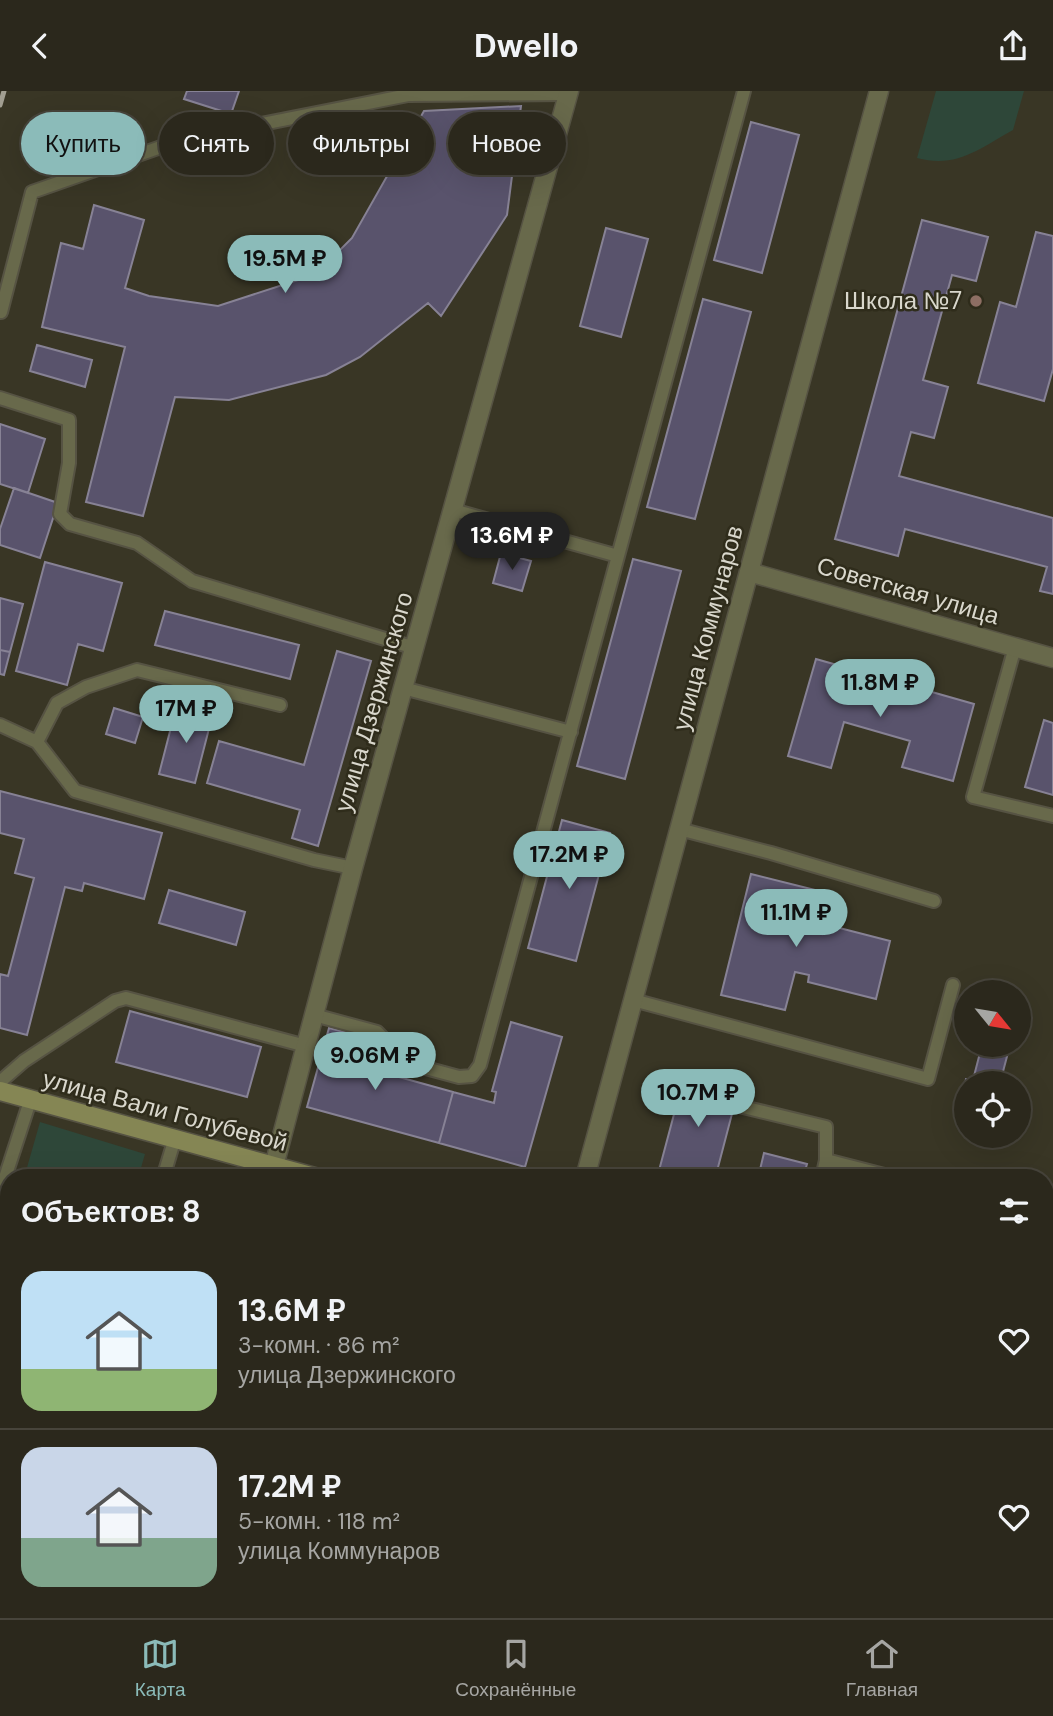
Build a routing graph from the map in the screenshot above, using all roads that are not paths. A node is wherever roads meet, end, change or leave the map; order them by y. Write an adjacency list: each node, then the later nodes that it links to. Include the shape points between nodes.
1 (744, 91): 7 (lane)
2 (879, 91): 8 (street, улица Коммунаров)
3 (569, 92): 4 (lane, via 408,95 181,140 32,192); 6 (street, улица Дзержинского)
4 (1, 312)
5 (0, 398): 10 (lane, via 69,420 60,514 70,524 137,543 192,581)
6 (453, 510): 7 (lane); 10 (street, улица Дзержинского)
7 (618, 556): 15 (lane)
8 (749, 572): 9 (street, Советская улица); 18 (street, улица Коммунаров)
9 (1015, 647): 11 (street, Советская улица); 17 (lane, via 974,797)
10 (415, 648): 12 (street, улица Дзержинского)
11 (1053, 658)
12 (403, 688): 15 (lane); 19 (street, улица Дзержинского)
13 (280, 705): 16 (lane, via 137,670 86,687 57,703)
14 (0, 725): 16 (lane)
15 (570, 732): 23 (lane, via 480,1065 472,1076 459,1077 392,1059 377,1032)
16 (37, 742): 19 (lane, via 75,791)
17 (1053, 816)
18 (679, 829): 20 (lane); 22 (street, улица Коммунаров)
19 (353, 868): 23 (street, улица Дзержинского)
20 (934, 901)
21 (953, 985): 22 (lane, via 928,1079)
22 (633, 1000): 35 (street, улица Коммунаров)
23 (314, 1015): 24 (street, улица Дзержинского)
24 (306, 1046): 25 (lane, via 126,998 24,1061); 31 (street, улица Дзержинского)
25 (0, 1082)
26 (0, 1091): 27 (main road, улица Вали Голубевой)
27 (30, 1101): 29 (main road, улица Вали Голубевой); 32 (lane)
28 (743, 1107): 30 (lane, via 826,1127)
29 (175, 1138): 31 (main road, улица Вали Голубевой); 33 (lane)
30 (826, 1160): 36 (lane); 37 (lane)
31 (274, 1166): 34 (main road, улица Вали Голубевой)
32 (8, 1169)
33 (166, 1169)
34 (285, 1169)
35 (587, 1169)
36 (824, 1169)
37 (861, 1169)

